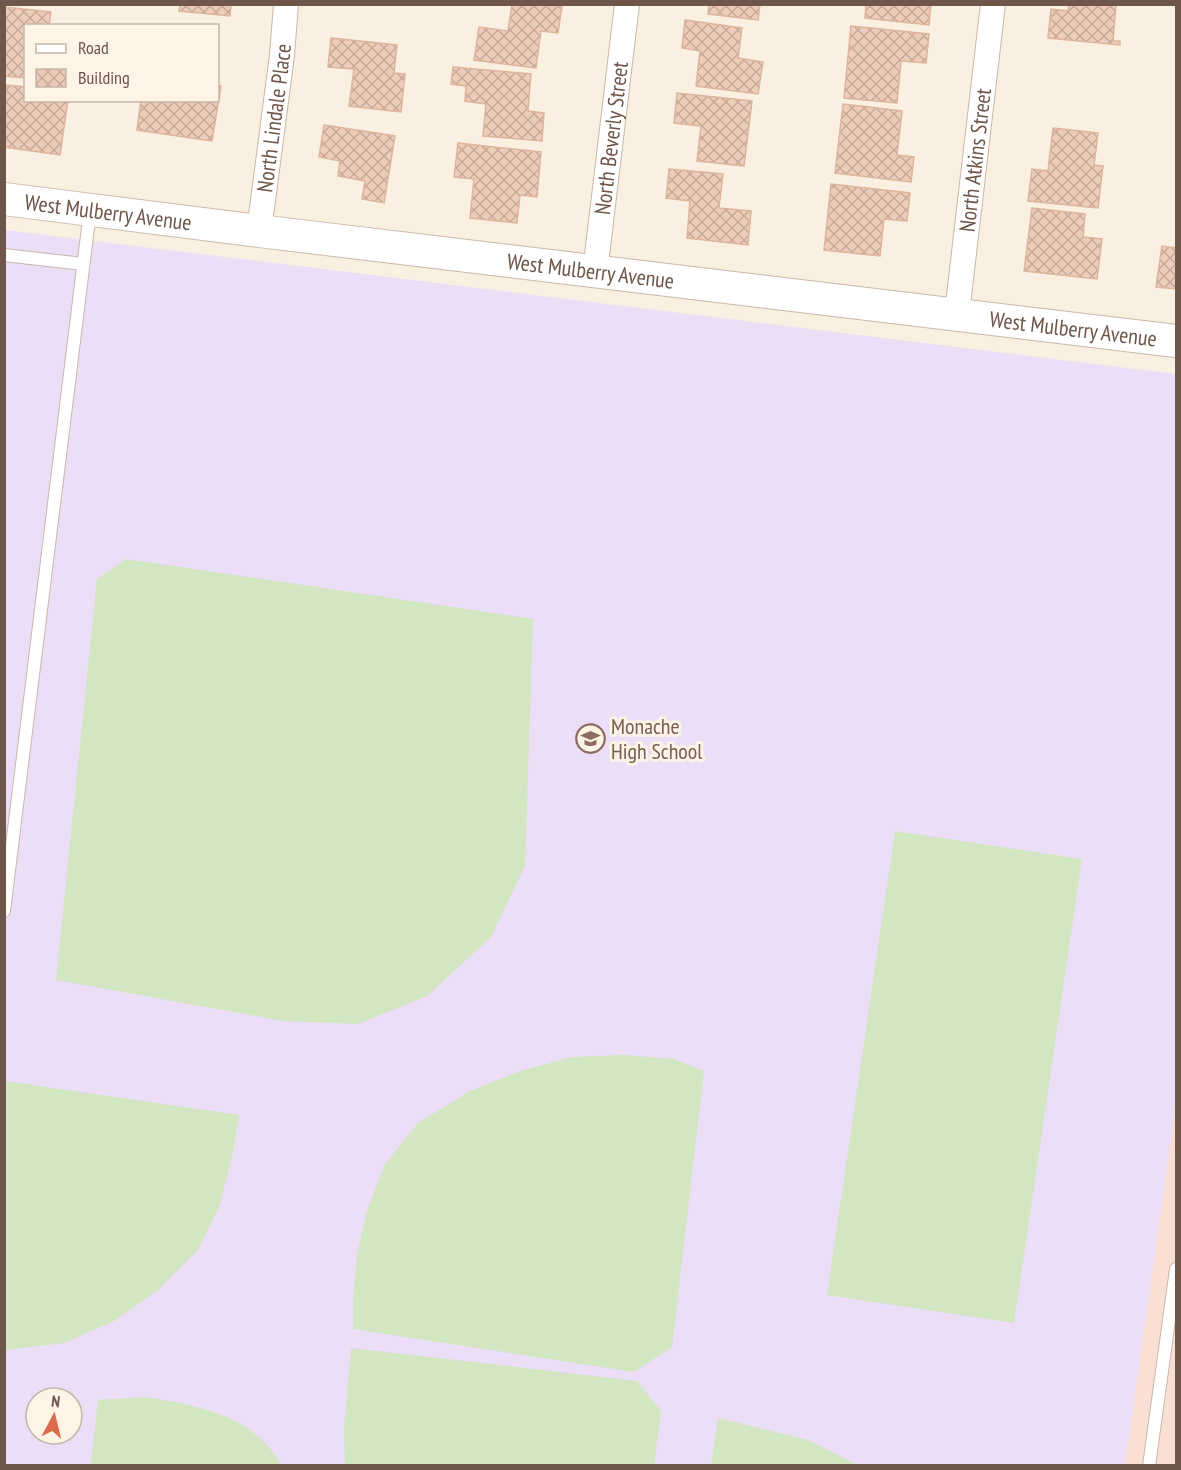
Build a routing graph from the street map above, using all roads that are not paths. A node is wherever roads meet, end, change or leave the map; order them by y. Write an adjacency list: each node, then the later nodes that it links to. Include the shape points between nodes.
1 (286, 4): 6 (street, North Lindale Place)
2 (627, 4): 9 (street, North Beverly Street)
3 (993, 4): 10 (street, North Atkins Street)
4 (4, 199): 5 (street, West Mulberry Avenue)
5 (90, 210): 6 (street, West Mulberry Avenue); 8 (lane)
6 (259, 231): 9 (street, West Mulberry Avenue)
7 (4, 255): 8 (lane)
8 (83, 264): 12 (lane)
9 (595, 272): 10 (street, West Mulberry Avenue)
10 (957, 313): 11 (street, West Mulberry Avenue)
11 (1176, 340)
12 (4, 911)
13 (1176, 1269): 14 (lane)
14 (1149, 1466)

